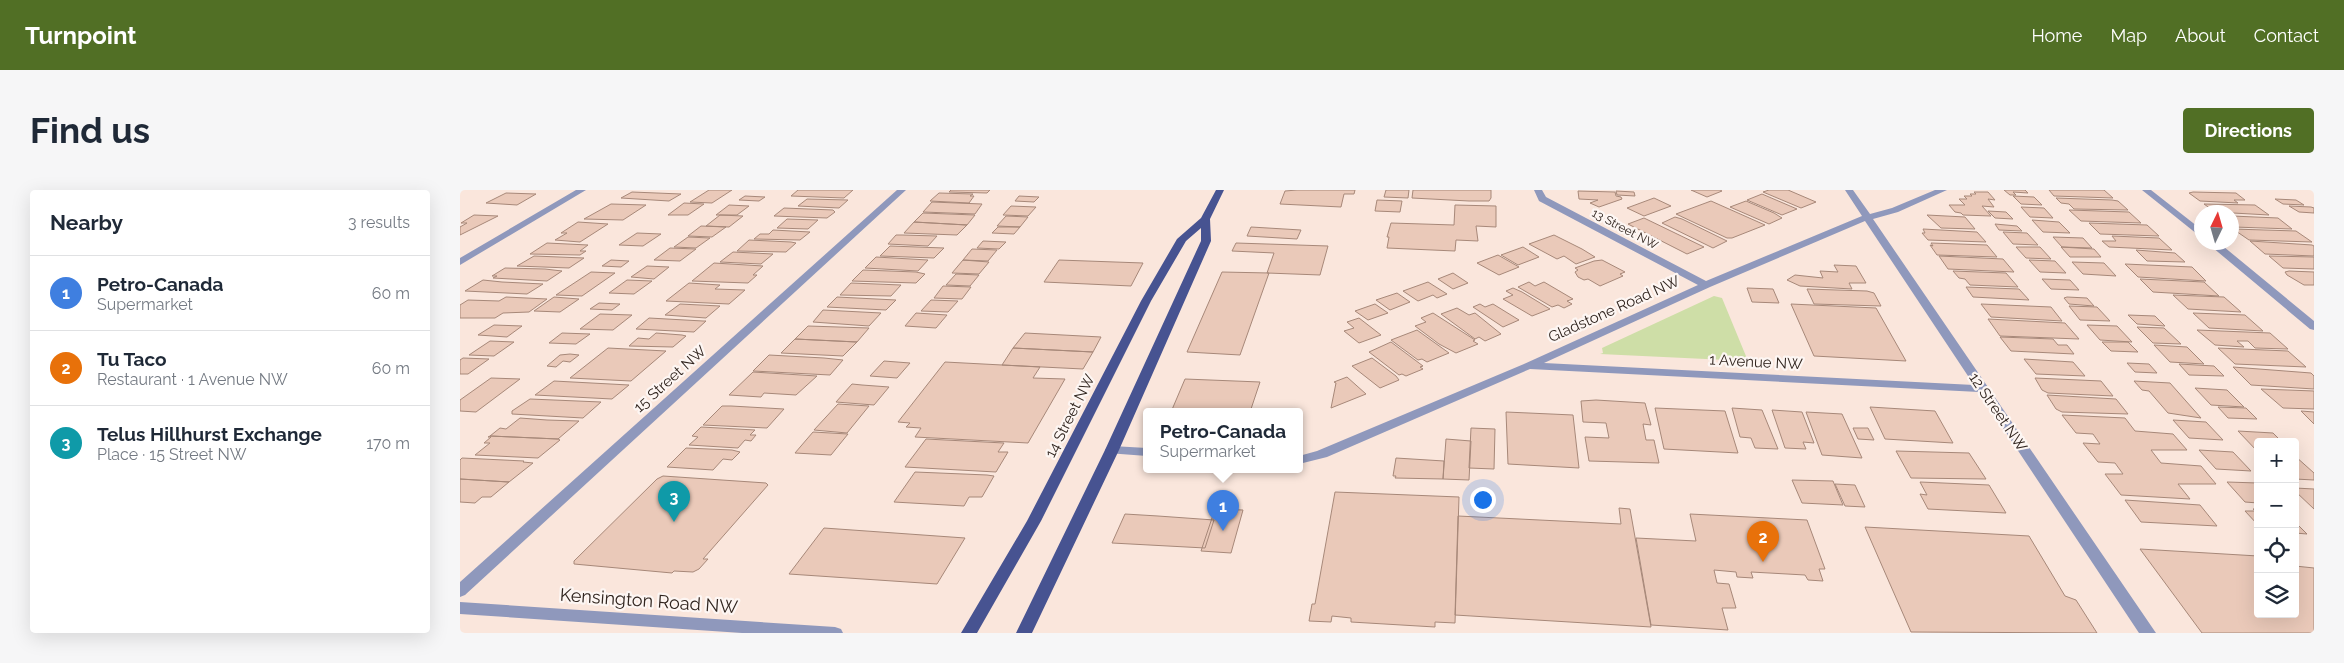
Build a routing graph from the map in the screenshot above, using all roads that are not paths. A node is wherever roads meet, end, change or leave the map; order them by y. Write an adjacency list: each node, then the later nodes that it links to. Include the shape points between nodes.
1 (582, 190): 12 (street)
2 (902, 190): 20 (street, 15 Street NW)
3 (1220, 190): 9 (main road, 14 Street NW)
4 (1538, 190): 13 (street, 13 Street NW, via 1542,199)
5 (1849, 190): 8 (street, 12 Street NW)
6 (1943, 190): 8 (street, Gladstone Road NW, via 1896,210)
7 (2146, 190): 10 (street)
8 (1868, 217): 13 (street, Gladstone Road NW); 16 (street, 12 Street NW)
9 (1205, 218): 17 (main road, 14 Street NW, via 1206,241); 23 (main road, 14 Street NW, via 1182,239 1146,301 1034,521)
10 (2194, 229)
11 (2220, 250): 14 (street)
12 (460, 262)
13 (1706, 285): 15 (street, Gladstone Road NW)
14 (2314, 327)
15 (1528, 366): 16 (street, 1 Avenue NW); 19 (street, Gladstone Road NW, via 1322,454)
16 (1983, 390): 25 (street, 12 Street NW)
17 (1112, 450): 18 (street); 24 (main road, 14 Street NW)
18 (1143, 452)
19 (1303, 459)
20 (460, 591)
21 (460, 608): 22 (street, Kensington Road NW)
22 (835, 633)
23 (969, 633)
24 (1024, 633)
25 (2148, 633)

